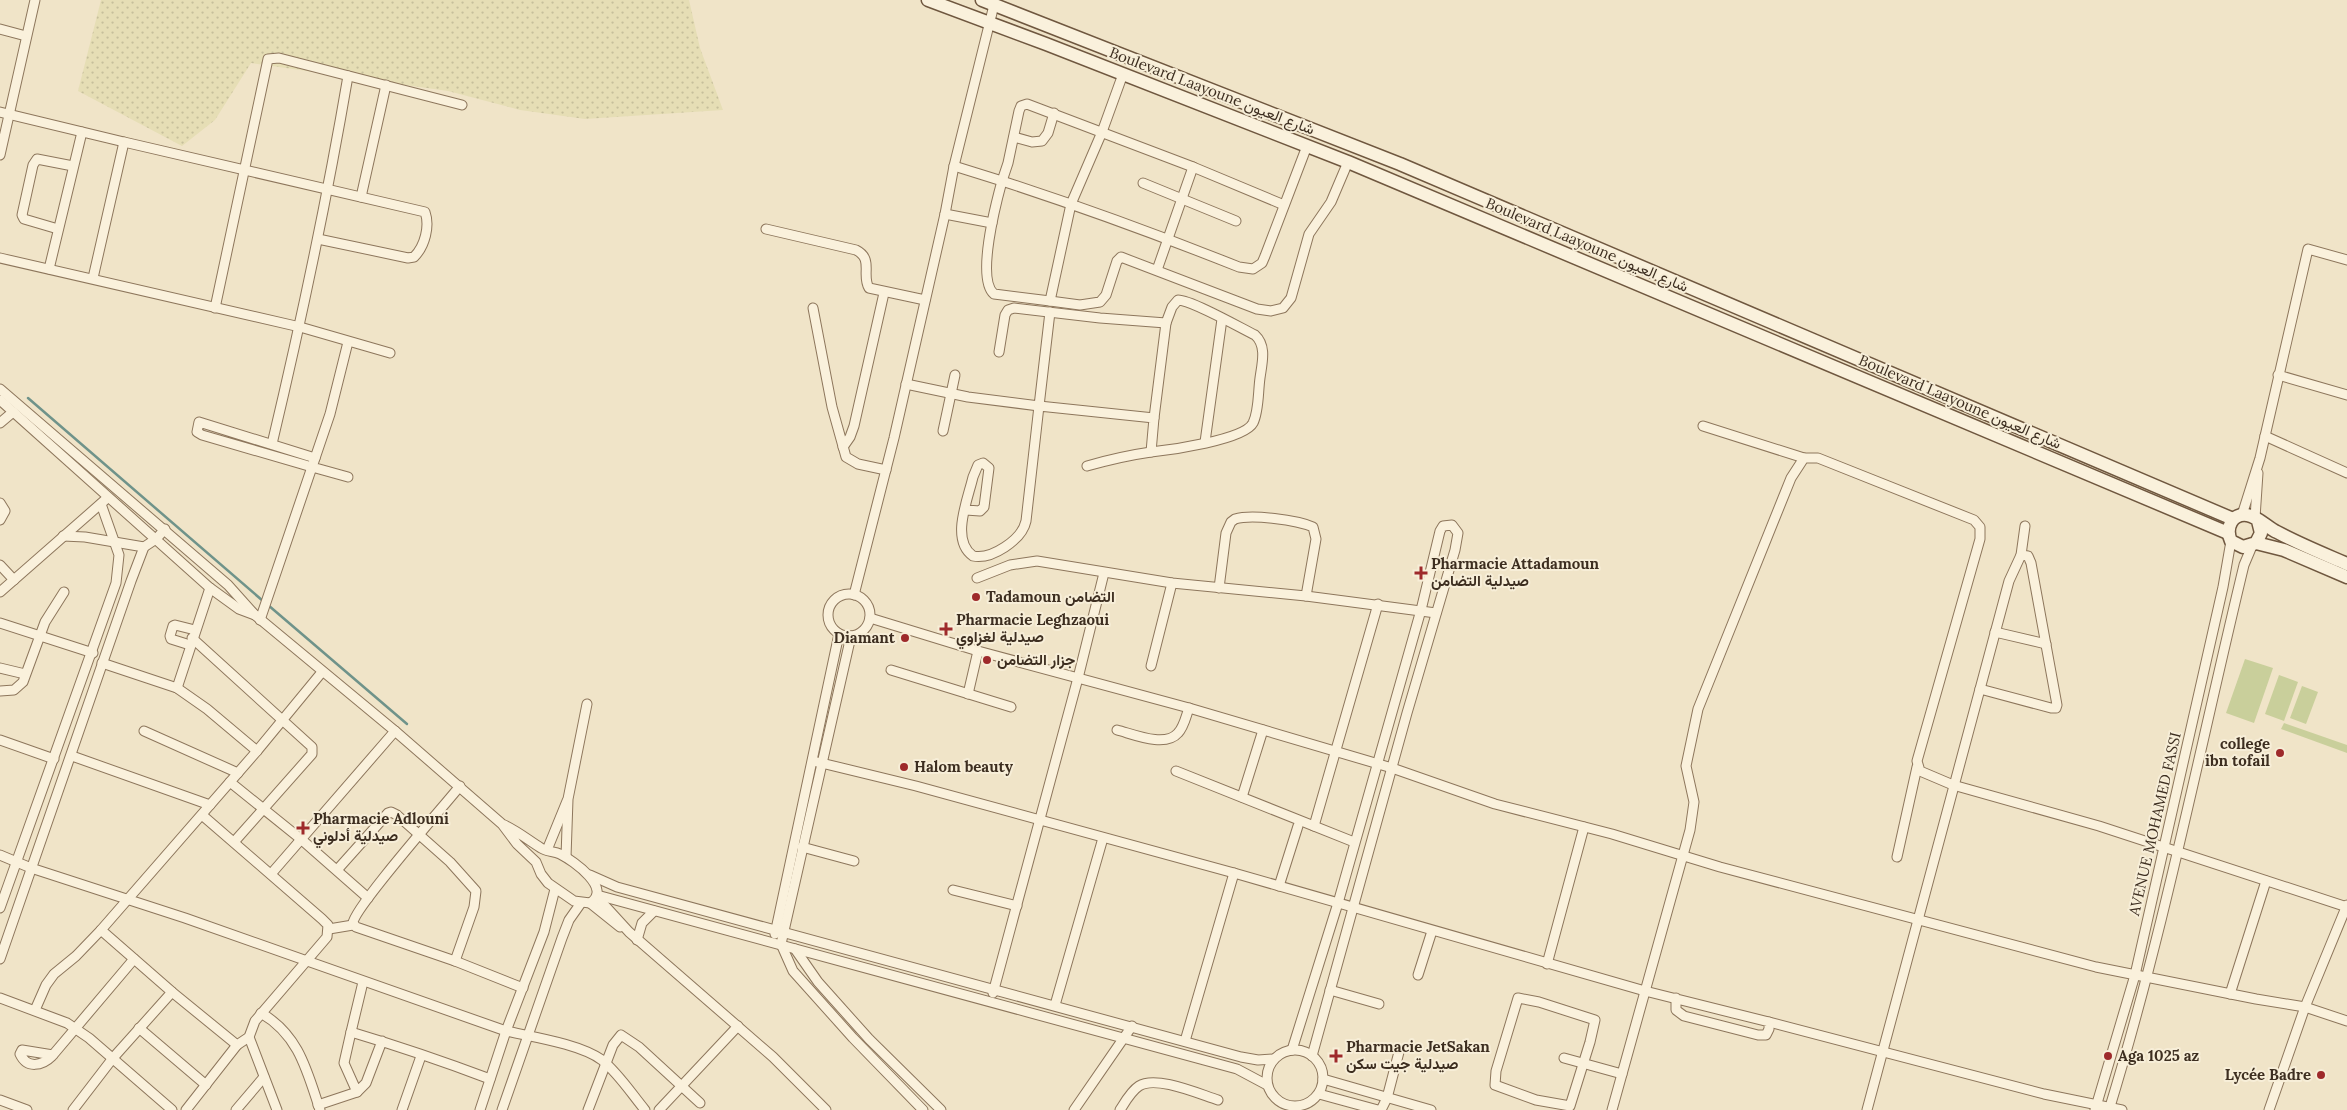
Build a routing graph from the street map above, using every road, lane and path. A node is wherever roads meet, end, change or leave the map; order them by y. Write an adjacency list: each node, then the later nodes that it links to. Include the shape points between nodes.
1 (34, 0): 7 (street)
2 (928, 0): 5 (street, Boulevard Laayoune شارع العيون)
3 (982, 0): 4 (street, Boulevard Laayoune شارع العيون)
4 (994, 5): 5 (street); 85 (street, Boulevard Laayoune شارع العيون, via 1400,164)
5 (989, 22): 8 (street, Boulevard Laayoune شارع العيون); 22 (street)
6 (0, 30): 7 (street)
7 (26, 36): 12 (street)
8 (1123, 74): 15 (street); 18 (street, Boulevard Laayoune شارع العيون)
9 (348, 76): 10 (street); 24 (street, via 279,58 268,59); 27 (street)
10 (386, 85): 11 (street); 28 (street)
11 (462, 105)
12 (5, 113): 14 (street); 19 (street)
13 (1054, 113): 15 (street); 16 (street, via 1048,134 1042,141); 16 (street, via 1023,104)
14 (82, 132): 17 (street); 21 (street)
15 (1102, 132): 23 (street); 30 (street)
16 (1014, 137): 25 (street)
17 (124, 142): 24 (street); 43 (street)
18 (1307, 146): 20 (street, Boulevard Laayoune شارع العيون); 31 (street)
19 (0, 155)
20 (1348, 162): 42 (street, via 1332,202 1309,234 1291,298 1283,308 1271,311 1257,309); 91 (street, Boulevard Laayoune شارع العيون)
21 (73, 166): 35 (street); 35 (street, via 37,159 33,165 22,215 24,220)
22 (954, 166): 25 (street); 32 (street)
23 (1192, 166): 29 (street); 31 (street)
24 (245, 170): 27 (street); 47 (street)
25 (1002, 181): 30 (street); 34 (street)
26 (1143, 183): 29 (street)
27 (328, 191): 28 (street); 37 (street)
28 (361, 197): 37 (street, via 425,212 427,230 414,257)
29 (1181, 198): 33 (street); 38 (street)
30 (1071, 204): 38 (street); 46 (street)
31 (1284, 205): 38 (street, via 1262,263 1254,269 1239,267)
32 (945, 214): 34 (street); 45 (street)
33 (1236, 221)
34 (992, 223): 46 (street, via 986,276 990,291 1000,296)
35 (58, 229): 41 (street)
36 (766, 229): 44 (street, via 861,253 867,266 867,285)
37 (318, 238): 52 (street)
38 (1169, 240): 42 (street)
39 (0, 258): 41 (street)
40 (2347, 260): 57 (street, via 2308,249)
41 (49, 269): 43 (street)
42 (1157, 270): 46 (street, via 1122,257 1117,261 1106,295 1100,302 1080,305)
43 (93, 278): 47 (street)
44 (884, 293): 45 (street); 72 (street, via 854,426)
45 (925, 300): 58 (street)
46 (1050, 301)
47 (215, 308): 52 (street)
48 (813, 308): 72 (street)
49 (1050, 312): 51 (street); 55 (street, via 1008,310); 63 (street)
50 (1222, 320): 51 (street, via 1197,305 1179,300 1172,307); 70 (street); 70 (street, via 1255,335 1262,344 1257,403 1253,424 1248,429)
51 (1166, 323): 65 (street)
52 (300, 327): 53 (street); 71 (street)
53 (348, 342): 54 (street); 76 (street)
54 (390, 352)
55 (999, 352)
56 (955, 375): 60 (street)
57 (2278, 375): 61 (street); 69 (street)
58 (906, 384): 60 (street); 78 (street)
59 (0, 388): 81 (street)
60 (951, 394): 63 (street); 68 (street)
61 (2347, 395)
62 (0, 400): 64 (street)
63 (1039, 406): 65 (street); 84 (street, via 1026,522 1021,534 991,553 982,557 972,556 962,542)
64 (13, 412): 66 (street); 82 (street)
65 (1154, 418): 73 (street)
66 (0, 424)
67 (1703, 426): 74 (street)
68 (943, 431)
69 (2265, 436): 75 (street); 79 (street)
70 (1206, 442): 73 (street)
71 (272, 444): 76 (street); 76 (street, via 199,422 196,427 196,432 202,435)
72 (843, 447): 78 (street, via 848,460)
73 (1151, 452): 77 (street)
74 (1804, 458): 152 (street, via 1818,458 1846,469 1974,520 1980,528 1980,539); 178 (street, via 1791,478 1698,709 1686,766 1694,802)
75 (2260, 458): 85 (street); 87 (street)
76 (314, 462): 80 (street); 113 (street)
77 (1088, 466)
78 (886, 470): 108 (street)
79 (2347, 473)
80 (348, 477)
81 (115, 489): 82 (street); 89 (street)
82 (104, 500): 90 (street); 92 (street); 93 (street)
83 (0, 503): 86 (street, via 5,511)
84 (966, 510): 84 (street, via 980,512 984,507 989,468 983,463 976,468)
85 (2237, 517): 87 (street); 91 (street, via 2228,527)
86 (0, 520)
87 (2257, 520): 94 (street, via 2261,533); 97 (street)
88 (2025, 526): 96 (street)
89 (164, 529): 92 (street); 113 (street, via 228,585)
90 (63, 536): 93 (street); 102 (street)
91 (2230, 537): 94 (street, via 2238,546); 175 (street, AVENUE MOHAMED FASSI, via 2223,587)
92 (156, 539): 95 (street); 104 (street)
93 (116, 543): 95 (street); 123 (street, via 119,568 116,583)
94 (2254, 544): 100 (street, via 2284,550); 177 (street, AVENUE MOHAMED FASSI, via 2242,572)
95 (144, 547): 124 (street)
96 (2021, 555): 116 (street, via 2009,581); 121 (street, via 2028,556 2032,563)
97 (2347, 564)
98 (0, 565): 102 (street)
99 (1104, 573): 101 (street, via 1037,561 1010,565); 103 (street); 130 (street)
100 (2347, 577)
101 (976, 578)
102 (14, 580): 106 (street)
103 (1172, 584): 105 (street); 125 (street)
104 (210, 588): 113 (street); 120 (street)
105 (1218, 588): 109 (street); 109 (street, via 1228,527 1235,519 1254,517 1313,527 1316,538)
106 (0, 592)
107 (64, 592): 118 (street, via 50,612)
108 (854, 594): 114 (street, via 866,602); 117 (street, via 837,597 828,612 829,621)
109 (1306, 596): 110 (street)
110 (1378, 604): 111 (street); 147 (street)
111 (1421, 610): 112 (street); 112 (street, via 1440,531 1448,524 1456,528 1457,541); 138 (street)
112 (1436, 612): 139 (street)
113 (257, 617): 128 (street)
114 (870, 618): 119 (street, via 865,629); 122 (street)
115 (0, 623): 118 (street)
116 (1995, 632): 121 (street); 132 (street)
117 (840, 634): 119 (street); 150 (street)
118 (40, 636): 123 (street); 129 (street)
119 (851, 636): 150 (street)
120 (192, 638): 131 (street); 140 (street)
121 (2046, 644): 132 (street, via 2057,698 2056,708)
122 (978, 651): 130 (street); 134 (street)
123 (93, 653): 149 (street)
124 (102, 662): 131 (street); 148 (street)
125 (1151, 666)
126 (0, 668): 129 (street)
127 (891, 670): 134 (street)
128 (322, 672): 140 (street); 144 (street)
129 (25, 674): 133 (street, via 18,687)
130 (1078, 678): 137 (street); 164 (street)
131 (178, 688): 146 (street)
132 (1980, 689): 157 (street)
133 (0, 691)
134 (968, 694): 136 (street)
135 (587, 704): 160 (street)
136 (1011, 707)
137 (1189, 708): 141 (street, via 1179,732 1168,739); 142 (street)
138 (1392, 708): 139 (street); 151 (street)
139 (1407, 713): 153 (street)
140 (283, 718): 146 (street); 162 (street, via 310,743 313,751)
141 (1117, 730)
142 (1263, 730): 147 (street); 159 (street)
143 (144, 731): 155 (street)
144 (395, 731): 158 (street); 171 (street)
145 (0, 740): 149 (street)
146 (257, 751): 155 (street)
147 (1335, 751): 151 (street); 167 (street)
148 (72, 756): 161 (street); 185 (street)
149 (54, 759): 182 (street)
150 (817, 762): 164 (street); 174 (street); 208 (street)
151 (1376, 763): 153 (street); 173 (street)
152 (1917, 767): 157 (street); 180 (street)
153 (1392, 768): 168 (street, via 1495,804); 201 (street)
154 (1176, 771): 159 (street)
155 (238, 773): 156 (street)
156 (230, 782): 161 (street); 162 (street)
157 (1954, 785): 175 (street, via 2099,826); 204 (street)
158 (460, 786): 165 (street); 169 (street)
159 (1242, 798): 167 (street)
160 (568, 799): 176 (street); 181 (street)
161 (210, 805): 163 (street)
162 (263, 809): 171 (street); 172 (street)
163 (202, 815): 172 (street); 195 (street)
164 (1039, 822): 170 (street); 199 (street)
165 (502, 824): 176 (street); 184 (street, via 516,844)
166 (1298, 826): 191 (street)
167 (1314, 826): 173 (street)
168 (1584, 827): 178 (street); 218 (street)
169 (421, 835): 186 (street, via 391,812); 196 (street); 217 (street, via 476,891 474,907)
170 (1103, 838): 189 (street); 233 (street)
171 (302, 840): 186 (street); 188 (street)
172 (234, 842): 188 (street)
173 (1354, 842): 198 (street)
174 (802, 847): 183 (street); 208 (street)
175 (2163, 848): 177 (street); 220 (street, AVENUE MOHAMED FASSI)
176 (545, 850): 181 (street); 184 (street, via 537,856)
177 (2178, 852): 190 (street); 221 (street, AVENUE MOHAMED FASSI)
178 (1682, 855): 204 (street); 226 (street)
179 (0, 856): 182 (street)
180 (1897, 857)
181 (566, 858): 187 (street)
182 (16, 861): 185 (street); 202 (street)
183 (854, 861)
184 (536, 862): 192 (street, via 541,874)
185 (31, 868): 195 (street); 215 (street)
186 (338, 870): 196 (street)
187 (584, 872): 194 (street, via 596,887); 208 (street, via 617,887)
188 (271, 874): 206 (street)
189 (1234, 874): 191 (street); 249 (street)
190 (2266, 881): 200 (street); 228 (street)
191 (1279, 886): 198 (street)
192 (555, 889): 197 (street, via 574,901); 223 (street, via 544,932)
193 (953, 890): 199 (street)
194 (597, 896): 197 (street); 203 (street); 210 (street)
195 (126, 898): 207 (street); 216 (street)
196 (368, 898): 205 (street)
197 (585, 903): 210 (street); 245 (street, via 569,920)
198 (1338, 903): 201 (street); 251 (street)
199 (1017, 906): 224 (street)
200 (2347, 906): 234 (street)
201 (1352, 907): 209 (street); 225 (street)
202 (0, 908)
203 (654, 911): 211 (street, via 642,923); 212 (street)
204 (1918, 919): 220 (street); 252 (street)
205 (353, 924): 206 (street); 217 (street)
206 (329, 929): 216 (street, via 324,941)
207 (101, 930): 214 (street); 235 (street, via 54,974)
208 (780, 930): 212 (street); 224 (street)
209 (1432, 931): 218 (street); 219 (street)
210 (629, 932): 211 (street)
211 (637, 940): 239 (street)
212 (777, 943): 213 (street); 293 (street, via 792,971)
213 (795, 949): 231 (street); 294 (street, via 818,982)
214 (134, 958): 227 (street); 242 (street)
215 (0, 959)
216 (305, 960): 222 (street); 236 (street)
217 (455, 961): 223 (street)
218 (1547, 964): 226 (street)
219 (1418, 975)
220 (2135, 975): 221 (street); 278 (street, AVENUE MOHAMED FASSI)
221 (2147, 977): 228 (street); 279 (street, AVENUE MOHAMED FASSI)
222 (363, 982): 243 (street); 244 (street)
223 (522, 988): 243 (street)
224 (994, 988): 231 (street); 233 (street)
225 (1330, 990): 232 (street); 256 (street)
226 (1645, 991): 230 (street); 262 (street)
227 (172, 992): 241 (street); 250 (street)
228 (2230, 994): 234 (street)
229 (0, 998): 235 (street)
230 (1676, 998): 238 (street); 238 (street, via 1679,1014 1744,1033 1766,1035)
231 (991, 1001): 247 (street)
232 (1379, 1004)
233 (1056, 1005): 240 (street)
234 (2305, 1006): 237 (street); 302 (street)
235 (35, 1010): 242 (street, via 67,1022)
236 (261, 1013): 246 (street); 276 (street, via 284,1029 296,1045)
237 (2347, 1021)
238 (1769, 1022): 252 (street)
239 (738, 1026): 268 (street); 292 (street)
240 (1132, 1026): 247 (street); 249 (street)
241 (139, 1028): 257 (street); 266 (street)
242 (75, 1029): 254 (street); 257 (street)
243 (506, 1031): 245 (street); 264 (street)
244 (351, 1032): 248 (street); 269 (street, via 344,1063)
245 (527, 1036): 261 (street, via 574,1049 600,1059); 288 (street)
246 (248, 1037): 250 (street); 263 (street)
247 (1124, 1038): 267 (street, via 1237,1069); 295 (street)
248 (382, 1041): 255 (street); 269 (street, via 366,1083)
249 (1185, 1041): 258 (street, via 1249,1059)
250 (237, 1045): 266 (street)
251 (1292, 1050): 256 (street); 258 (street)
252 (1884, 1051): 278 (street); 300 (street)
253 (1399, 1052): 271 (street)
254 (53, 1055)
255 (422, 1056): 264 (street); 286 (street)
256 (1312, 1056): 265 (street, via 1322,1070)
257 (113, 1058): 281 (street); 282 (street)
258 (1274, 1058): 267 (street, via 1269,1067)
259 (1564, 1058): 260 (street)
260 (1584, 1063): 260 (street, via 1568,1107 1497,1087 1496,1071 1517,999 1539,1002 1594,1019); 262 (street)
261 (606, 1065): 268 (street, via 618,1036 624,1035); 289 (street); 290 (street, via 620,1077)
262 (1622, 1074): 299 (street)
263 (264, 1077): 284 (street); 285 (street)
264 (490, 1079): 287 (street)
265 (1323, 1079): 270 (street); 271 (street)
266 (206, 1085): 283 (street)
267 (1267, 1085): 275 (street)
268 (680, 1086): 274 (street); 291 (street)
269 (357, 1092): 276 (street)
270 (1319, 1094): 277 (street); 297 (street)
271 (1387, 1098): 297 (street); 298 (street)
272 (0, 1100): 280 (street)
273 (1218, 1100): 296 (street, via 1171,1085 1147,1082 1133,1090)
274 (700, 1103)
275 (1281, 1107): 277 (street)
276 (319, 1108)
277 (1299, 1108)
278 (2095, 1108): 279 (street)
279 (2109, 1109): 301 (street)
280 (27, 1110)
281 (74, 1110)
282 (172, 1110)
283 (186, 1110)
284 (236, 1110)
285 (277, 1110)
286 (402, 1110)
287 (480, 1110)
288 (502, 1110)
289 (588, 1110)
290 (644, 1110)
291 (659, 1110)
292 (826, 1110)
293 (923, 1110)
294 (941, 1110)
295 (1074, 1110)
296 (1120, 1110)
297 (1380, 1110)
298 (1431, 1110)
299 (1612, 1110)
300 (1867, 1110)
301 (2122, 1110)
302 (2269, 1110)

